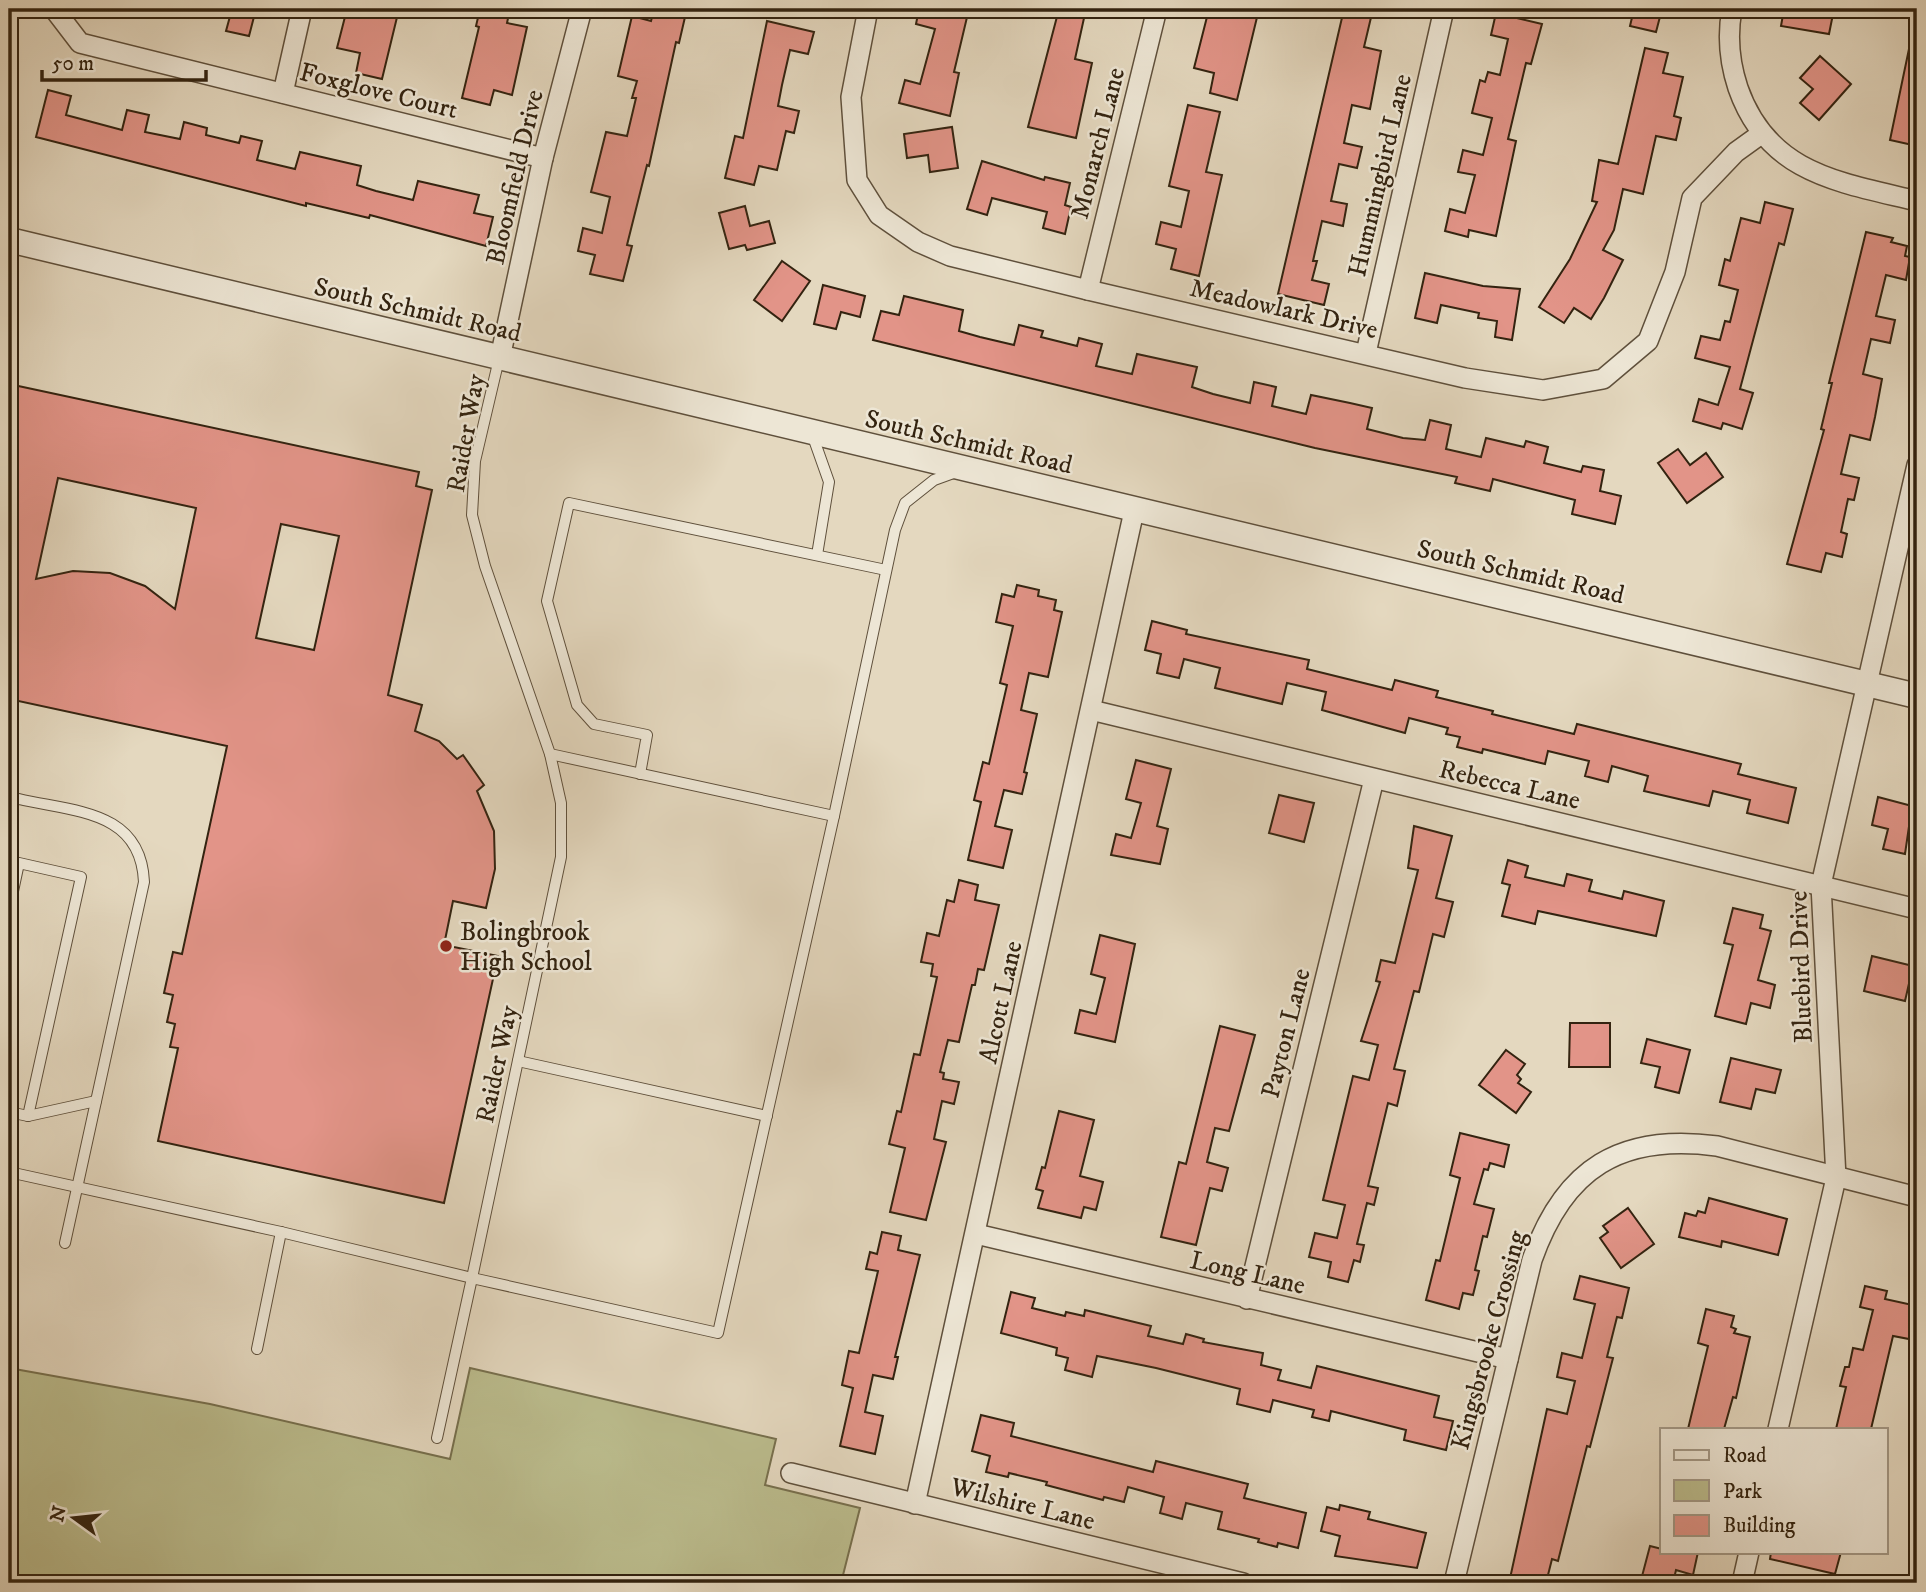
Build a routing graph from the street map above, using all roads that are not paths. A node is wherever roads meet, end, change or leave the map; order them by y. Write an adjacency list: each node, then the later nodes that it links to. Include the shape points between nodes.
1 (54, 9): 8 (street, Foxglove Court, via 80,43)
2 (302, 9): 8 (street)
3 (582, 9): 10 (street, Bloomfield Drive)
4 (868, 9): 13 (street, Meadowlark Drive, via 851,97 852,142 857,180 879,215 918,242 950,256)
5 (1157, 9): 13 (street, Monarch Lane)
6 (1444, 9): 14 (street, Hummingbird Lane)
7 (1732, 9): 9 (street, via 1729,53 1746,110)
8 (283, 93): 10 (street, Foxglove Court)
9 (1761, 134): 11 (street, via 1807,170 1833,181); 14 (street, Meadowlark Drive, via 1736,152 1692,198 1675,271 1647,341 1603,379 1543,390 1465,378)
10 (543, 158): 15 (street, Bloomfield Drive)
11 (1917, 201)
12 (9, 240): 15 (street, South Schmidt Road)
13 (1088, 290): 14 (street, Meadowlark Drive)
14 (1366, 354)
15 (499, 358): 16 (street, South Schmidt Road); 26 (lane, Raider Way, via 475,461 472,514 485,566)
16 (812, 434): 18 (street, South Schmidt Road); 21 (lane, via 829,482)
17 (1917, 465): 19 (street, Bluebird Drive)
18 (963, 470): 20 (street, South Schmidt Road); 22 (lane, via 934,480 905,503)
19 (1914, 492): 23 (street, Bluebird Drive)
20 (1134, 511): 23 (street, South Schmidt Road); 25 (street, Alcott Lane)
21 (817, 555): 22 (lane); 27 (lane, via 569,503 547,601 577,705 594,724 647,735)
22 (886, 570): 30 (lane)
23 (1866, 683): 24 (street, South Schmidt Road); 31 (street, Bluebird Drive)
24 (1917, 696)
25 (1091, 710): 28 (street, Rebecca Lane); 44 (street, Alcott Lane)
26 (550, 754): 27 (lane); 34 (lane, Raider Way, via 561,803 561,857)
27 (640, 774): 30 (lane)
28 (1374, 779): 31 (street, Rebecca Lane); 47 (street, Payton Lane)
29 (9, 801): 35 (lane, via 19,799 105,819 135,843 143,862 144,882)
30 (834, 816): 38 (lane)
31 (1821, 885): 32 (street, Rebecca Lane); 40 (street, Bluebird Drive)
32 (1917, 909)
33 (9, 910): 37 (lane, via 19,863 82,877)
34 (518, 1061): 38 (lane); 46 (lane, Raider Way)
35 (96, 1101): 37 (lane); 41 (lane)
36 (9, 1112): 37 (lane)
37 (28, 1116)
38 (767, 1116): 46 (lane, via 718,1333)
39 (9, 1172): 41 (lane)
40 (1836, 1178): 42 (street, Kingsbrooke Crossing); 49 (street, Kingsbrooke Crossing, via 1687,1142 1632,1147 1598,1163 1571,1187 1541,1235); 50 (street, Bluebird Drive)
41 (78, 1187): 43 (lane); 45 (lane)
42 (1917, 1197)
43 (281, 1231): 46 (lane); 48 (lane)
44 (976, 1234): 47 (street, Long Lane); 53 (street, Alcott Lane)
45 (65, 1243)
46 (472, 1278): 51 (lane, Raider Way)
47 (1247, 1299): 49 (street, Long Lane)
48 (257, 1349)
49 (1508, 1359): 56 (street, Kingsbrooke Crossing)
50 (1778, 1428)
51 (437, 1438)
52 (791, 1473): 53 (street, Wilshire Lane)
53 (915, 1504): 55 (street, Wilshire Lane)
54 (1749, 1554): 57 (street)
55 (1243, 1583)
56 (1454, 1583)
57 (1742, 1583)

